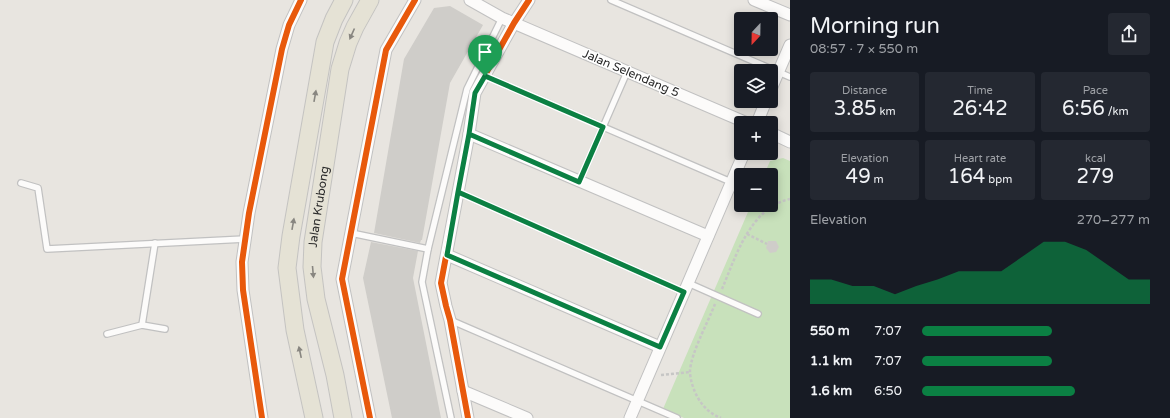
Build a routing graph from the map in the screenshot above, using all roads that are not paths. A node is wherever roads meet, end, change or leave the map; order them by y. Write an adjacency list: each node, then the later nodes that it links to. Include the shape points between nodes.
1 (301, 0): 29 (street, via 282,48)
2 (344, 0): 41 (main road, Jalan Krubong, one-way to 2, via 287,268 324,42)
3 (370, 0): 40 (main road, Jalan Krubong, one-way to 40, via 348,43 340,69 312,242 316,299)
4 (415, 0): 27 (street, via 386,50)
5 (470, 0): 10 (street, Jalan Selendang 5)
6 (529, 0): 11 (street)
7 (611, 0): 14 (lane)
8 (754, 0): 9 (street)
9 (790, 15)
10 (502, 18): 11 (street, Jalan Selendang 5); 31 (lane, via 467,90)
11 (514, 23): 13 (street, Jalan Selendang 5); 15 (street)
12 (790, 45): 14 (street)
13 (626, 72): 17 (street, Jalan Selendang 5); 18 (lane)
14 (779, 72): 16 (lane)
15 (485, 76): 18 (lane); 19 (street, via 475,93)
16 (790, 77)
17 (734, 118)
18 (603, 127): 23 (lane); 24 (lane)
19 (469, 134): 23 (street); 26 (street)
20 (778, 136): 21 (street)
21 (790, 142)
22 (741, 160): 24 (street)
23 (579, 182): 28 (street)
24 (731, 182): 28 (street)
25 (21, 183): 30 (lane, via 38,188 47,249)
26 (458, 192): 32 (street); 33 (lane)
27 (351, 233): 31 (lane); 49 (street, via 342,279)
28 (708, 236): 33 (street)
29 (245, 239): 30 (lane); 44 (street, via 242,290)
30 (155, 243): 36 (lane)
31 (428, 249): 50 (lane, via 422,282)
32 (447, 255): 35 (street, via 441,283); 39 (street)
33 (686, 287): 34 (lane); 39 (street)
34 (758, 314)
35 (450, 320): 42 (street); 43 (lane)
36 (142, 325): 37 (lane); 38 (lane)
37 (165, 329)
38 (107, 334)
39 (660, 347): 43 (street)
40 (335, 375): 47 (main road); 48 (main road, Jalan Krubong)
41 (306, 378): 45 (main road, Jalan Krubong); 46 (main road)
42 (463, 391): 51 (street); 52 (street)
43 (637, 401): 53 (street); 54 (lane)
44 (262, 418)
45 (314, 418)
46 (323, 418)
47 (339, 418)
48 (343, 418)
49 (370, 418)
50 (451, 418)
51 (468, 418)
52 (526, 418)
53 (630, 418)
54 (677, 418)

